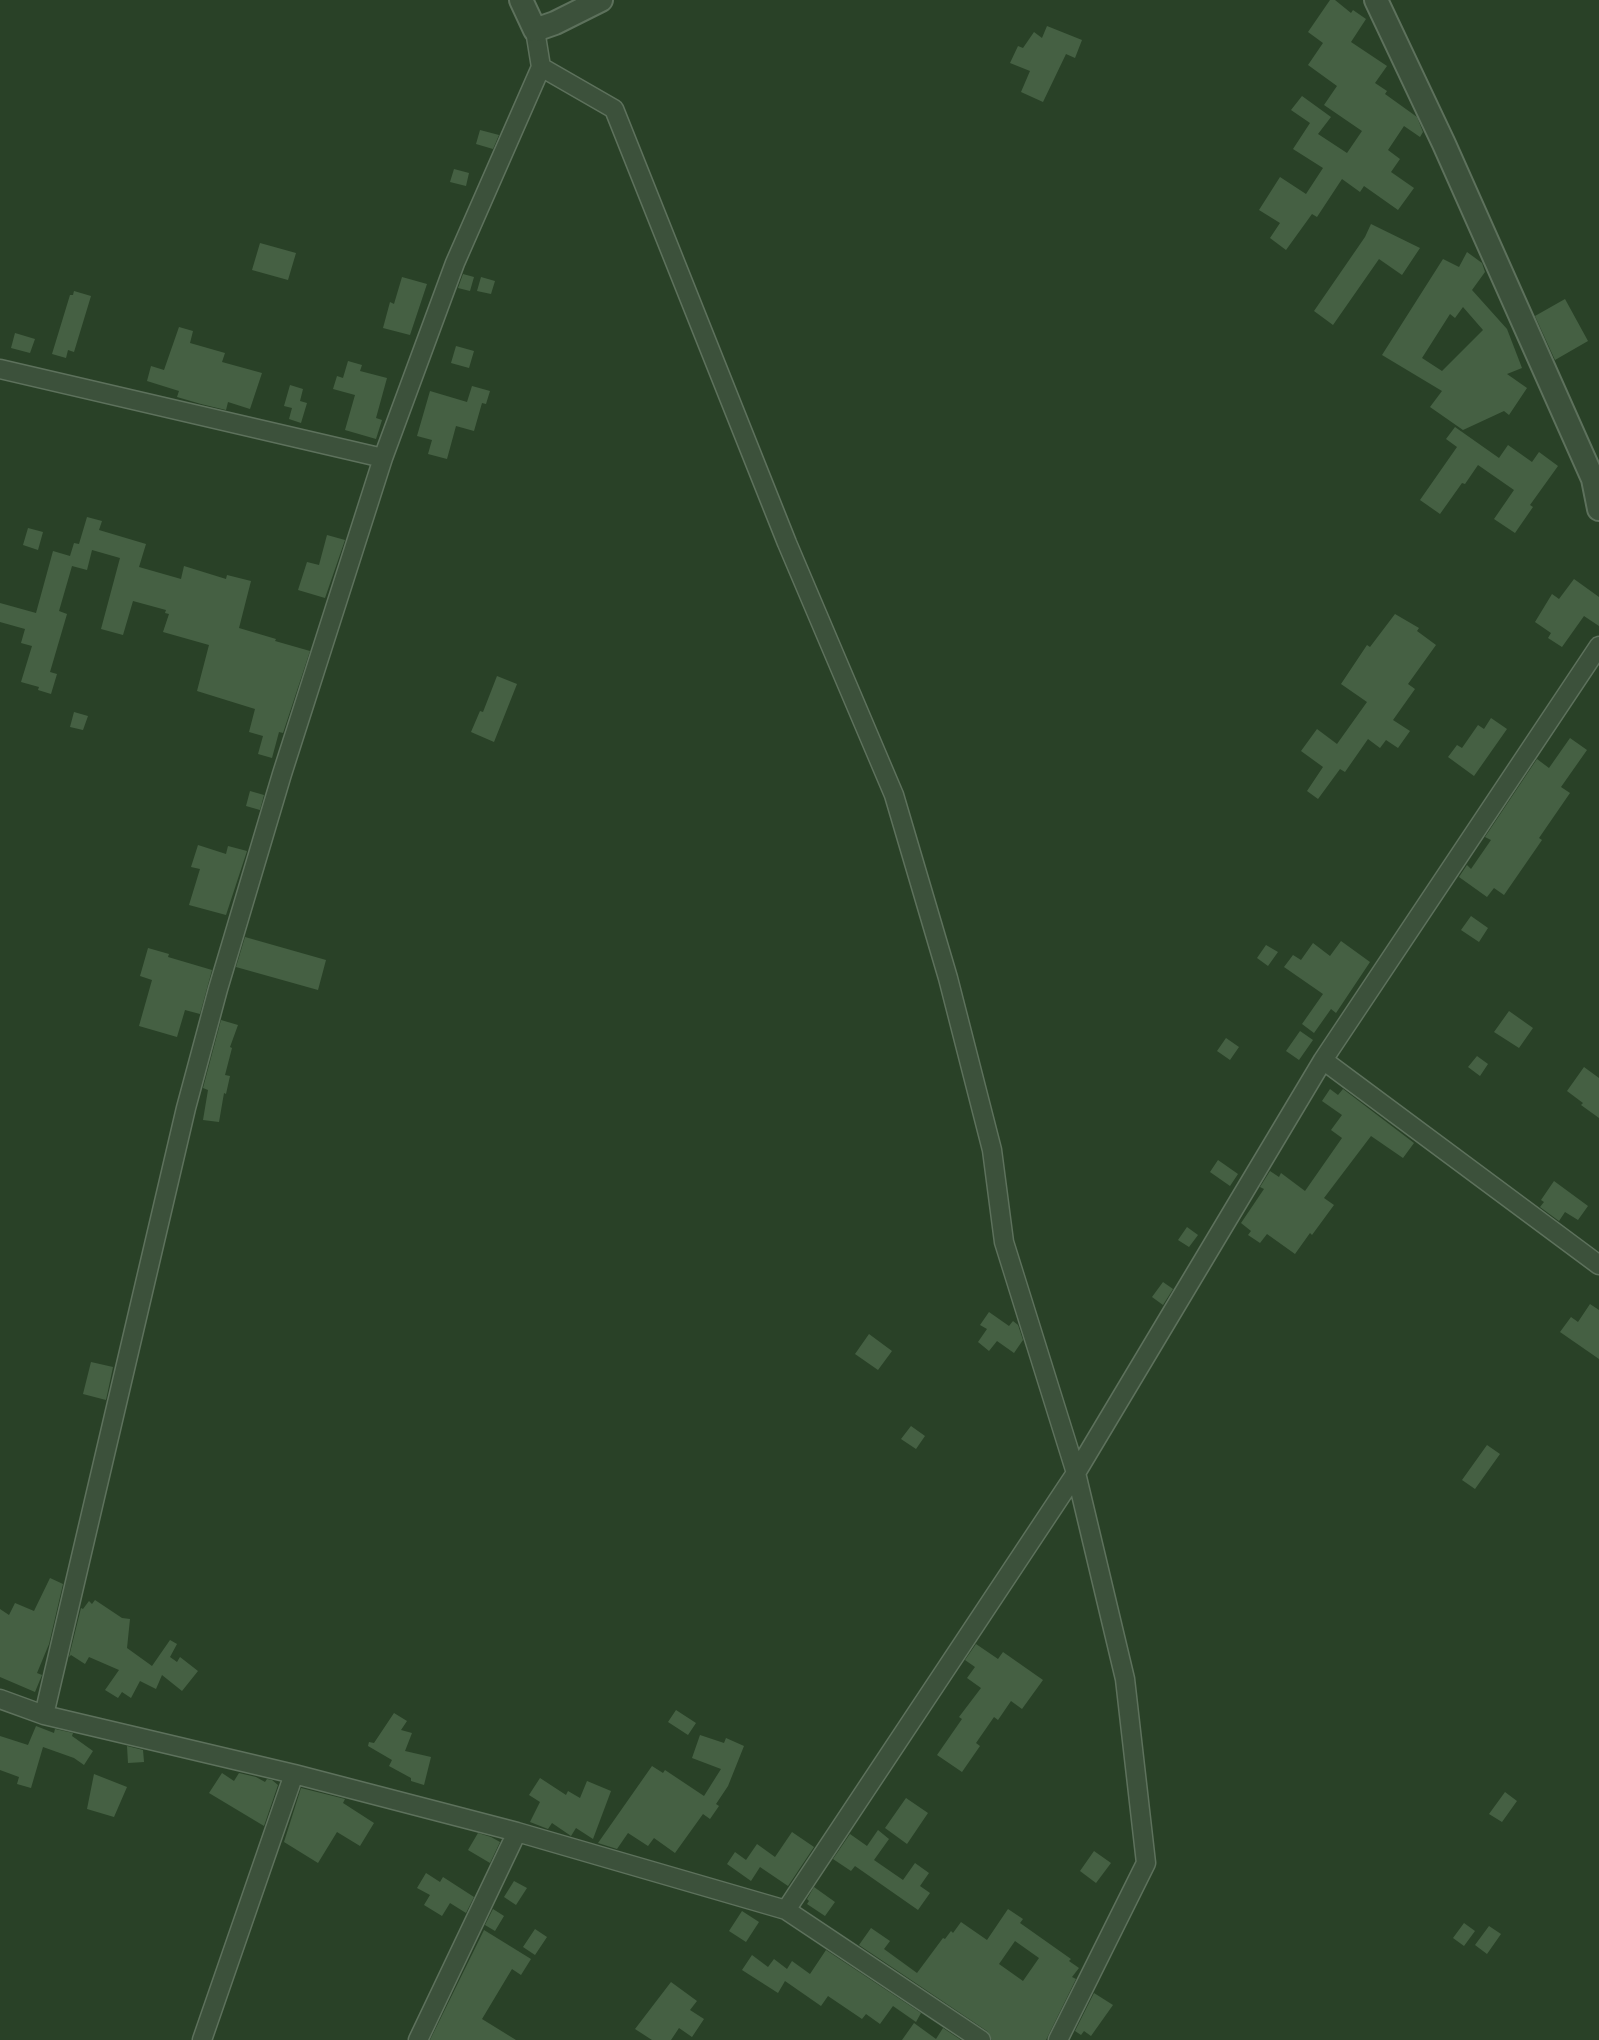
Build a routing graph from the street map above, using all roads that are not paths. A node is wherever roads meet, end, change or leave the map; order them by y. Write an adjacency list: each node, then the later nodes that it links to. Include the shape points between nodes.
1 (520, 0): 4 (street)
2 (601, 0): 4 (street)
3 (1376, 0): 8 (street, via 1593,479)
4 (545, 27): 5 (street)
5 (541, 67): 7 (street, via 455,263); 12 (street, via 614,109 787,543 894,795 948,978 992,1150 1004,1242)
6 (0, 369): 7 (street)
7 (383, 458): 14 (street, via 218,989 189,1097)
8 (1599, 509)
9 (1599, 646): 10 (street)
10 (1323, 1060): 11 (street); 12 (street)
11 (1599, 1264)
12 (1076, 1473): 17 (street); 21 (street, via 1125,1679 1146,1863)
13 (0, 1699): 14 (street)
14 (44, 1715): 15 (street)
15 (294, 1774): 16 (street); 18 (street)
16 (517, 1832): 17 (street); 19 (street)
17 (786, 1910): 20 (street)
18 (202, 2040)
19 (418, 2040)
20 (981, 2040)
21 (1058, 2040)

